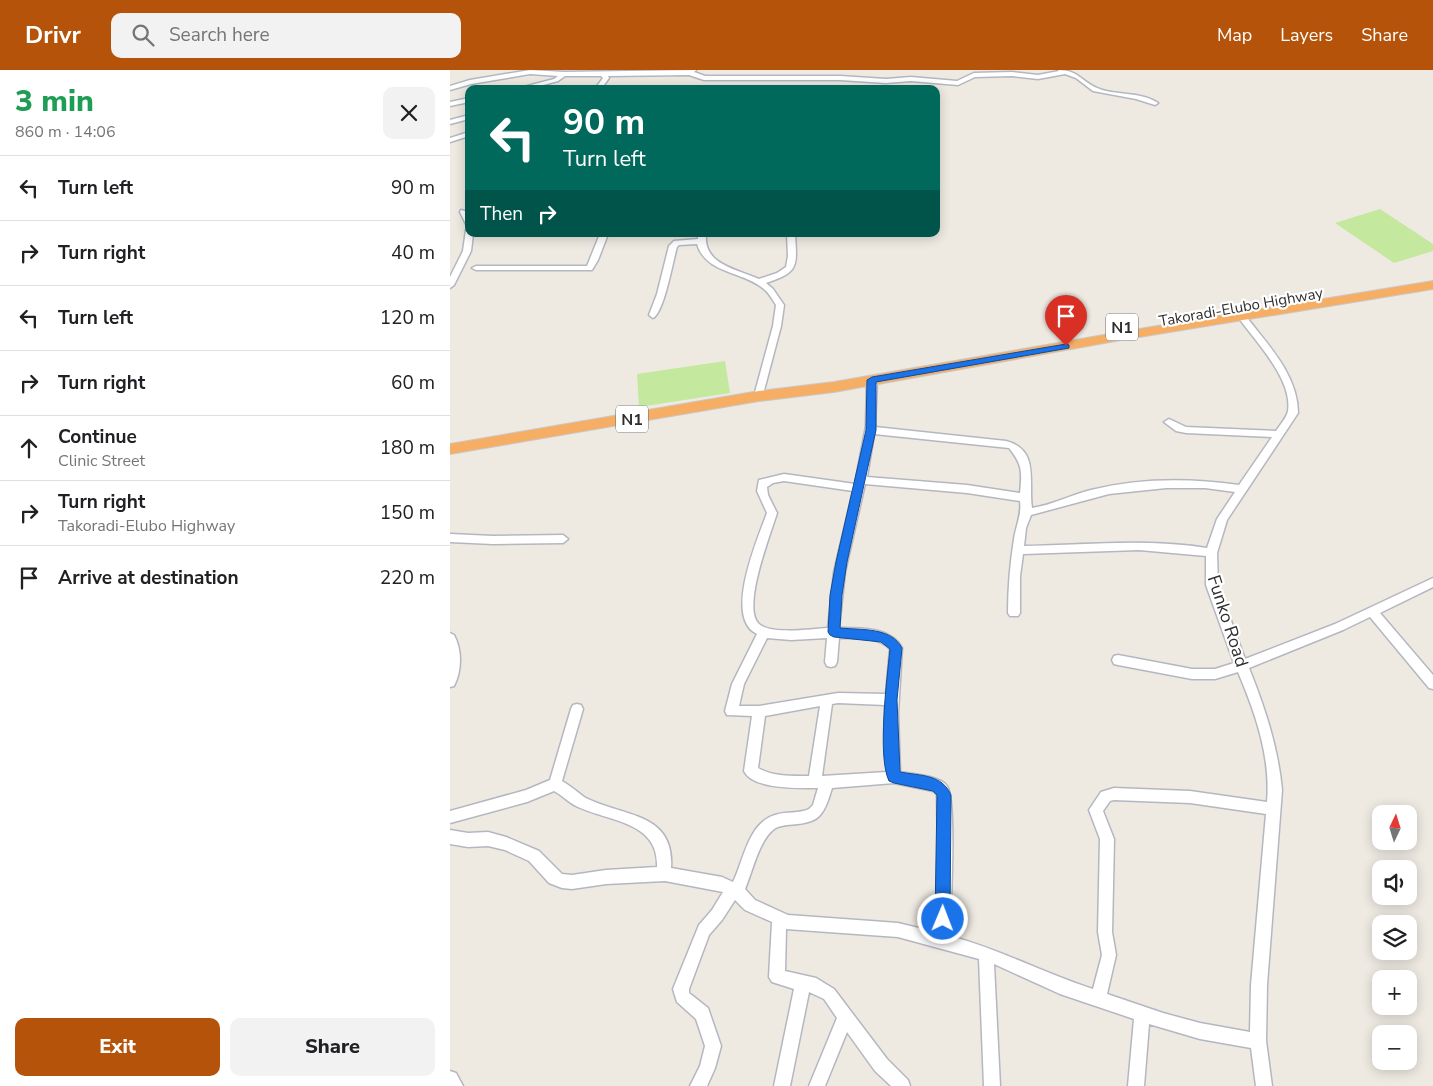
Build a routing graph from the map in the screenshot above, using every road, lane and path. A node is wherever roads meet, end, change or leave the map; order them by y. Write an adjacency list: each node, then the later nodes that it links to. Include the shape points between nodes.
1 (749, 70): 10 (street)
2 (787, 70): 9 (street)
3 (846, 71): 11 (street)
4 (1063, 71): 11 (street, via 1038,77 974,75 958,83); 16 (street, via 1095,90)
5 (593, 72): 7 (street); 8 (street)
6 (691, 72): 7 (street); 10 (street, via 704,78)
7 (602, 73): 13 (street, via 606,78)
8 (564, 74): 12 (street, via 556,80); 14 (street, via 530,72)
9 (782, 77): 10 (street, via 767,81); 11 (street)
10 (743, 78)
11 (840, 78)
12 (535, 85)
13 (601, 85)
14 (450, 88)
15 (465, 101): 17 (street)
16 (1155, 103)
17 (450, 104)
18 (465, 118): 19 (street)
19 (450, 122)
20 (465, 135): 21 (street)
21 (450, 140)
22 (469, 237): 29 (street, via 468,251)
23 (602, 237): 26 (street, via 595,262 589,268)
24 (701, 237): 28 (street, via 711,261); 31 (street, via 673,246)
25 (790, 237): 28 (street, via 791,267 783,274)
26 (476, 268)
27 (1433, 275): 34 (highway, Takoradi-Elubo Highway / N1, via 917,362 831,379)
28 (759, 282): 35 (street, via 775,296 780,311)
29 (450, 285)
30 (1433, 285): 32 (highway, Takoradi-Elubo Highway / N1)
31 (653, 315)
32 (1242, 317): 33 (highway, Takoradi-Elubo Highway / N1); 38 (street, Funko Road, via 1276,363 1294,396 1293,413)
33 (872, 380): 34 (highway, Takoradi-Elubo Highway / N1, via 834,388); 37 (street)
34 (814, 388): 35 (highway, Takoradi-Elubo Highway / N1)
35 (759, 396): 39 (highway, Takoradi-Elubo Highway / N1)
36 (1169, 422): 38 (street, via 1179,430)
37 (871, 430): 40 (street); 42 (street, via 1013,446 1026,464)
38 (1280, 434): 41 (street, Funko Road)
39 (450, 449)
40 (860, 484): 42 (street, via 967,489); 51 (street, via 841,562); 52 (street, via 837,486 791,477 771,479 763,484 762,493 772,513 751,573 747,612 753,627)
41 (1244, 489): 43 (street, via 1150,485 1097,493); 47 (street, Funko Road, via 1222,519)
42 (1025, 498): 43 (street)
43 (1028, 512): 46 (street, via 1021,528)
44 (450, 538): 45 (street)
45 (563, 539)
46 (1018, 550): 47 (street, via 1122,545); 50 (street, via 1013,587)
47 (1211, 553): 56 (street, Funko Road, via 1212,585)
48 (1433, 582): 49 (street)
49 (1372, 611): 56 (street, via 1340,627); 58 (street)
50 (1014, 613)
51 (834, 632): 52 (street); 55 (street); 60 (street, via 881,637 893,643 896,648)
52 (763, 633): 62 (street, via 744,670 731,708 734,712)
53 (450, 638): 57 (street, via 455,666)
54 (1118, 660): 56 (street, via 1192,674 1214,674)
55 (831, 662)
56 (1241, 665): 66 (street, Funko Road, via 1256,698 1273,764)
57 (450, 682)
58 (1433, 684)
59 (827, 699): 60 (street); 62 (street); 64 (street)
60 (891, 700): 63 (street)
61 (577, 709): 65 (street)
62 (759, 711): 64 (street, via 751,771 755,776)
63 (894, 777): 64 (street); 72 (street, via 936,785 944,795)
64 (821, 782): 70 (street, via 818,810 804,818 784,818 768,825)
65 (555, 784): 67 (street, via 527,796); 69 (street, via 579,801 648,827 666,857)
66 (1273, 809): 75 (street, via 1190,797 1106,796 1096,810 1107,839 1105,932 1109,955); 78 (street, Funko Road, via 1259,985)
67 (450, 817)
68 (450, 837): 69 (street, via 488,839 506,844 534,856 554,878 562,881)
69 (664, 874): 70 (street, via 700,878)
70 (734, 890): 71 (street, via 750,905); 81 (street, via 704,930 681,989 682,997 702,1014 713,1046)
71 (779, 919): 72 (street, via 795,923 891,929); 74 (street, via 777,977)
72 (942, 941): 73 (street)
73 (986, 954): 75 (street, via 1060,986); 85 (street)
74 (803, 984): 77 (street, via 816,986 830,994); 82 (street)
75 (1098, 998): 76 (street)
76 (1142, 1014): 78 (street, via 1200,1031); 86 (street)
77 (846, 1016): 83 (street); 84 (street, via 881,1065)
78 (1258, 1042): 87 (street, Funko Road)
79 (450, 1079): 80 (street)
80 (455, 1086)
81 (698, 1086)
82 (782, 1086)
83 (816, 1086)
84 (902, 1086)
85 (992, 1086)
86 (1136, 1086)
87 (1264, 1086)

